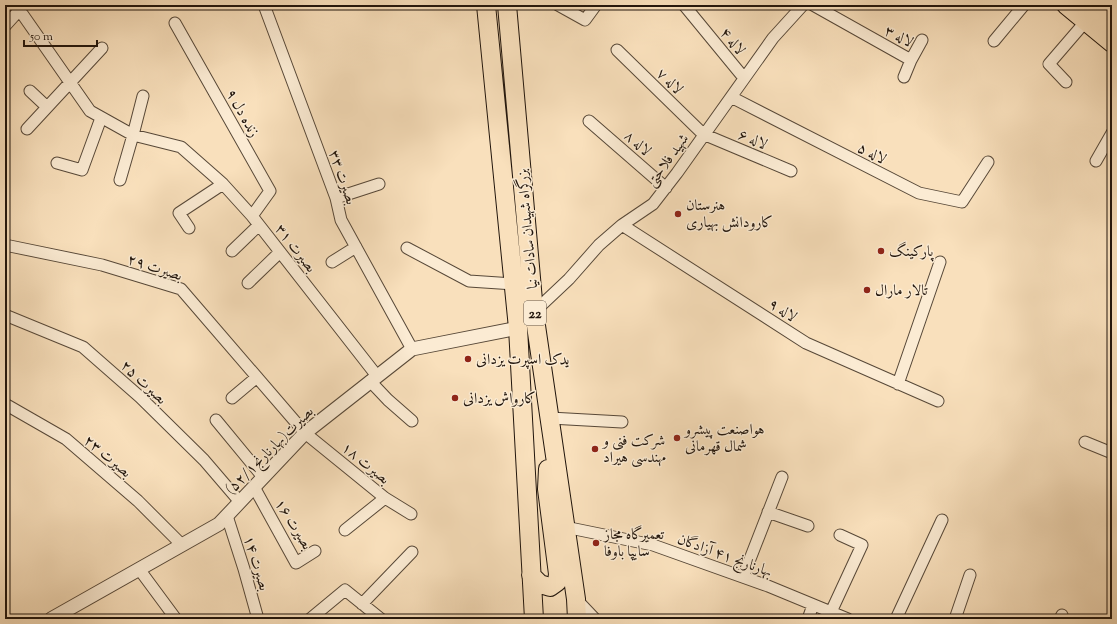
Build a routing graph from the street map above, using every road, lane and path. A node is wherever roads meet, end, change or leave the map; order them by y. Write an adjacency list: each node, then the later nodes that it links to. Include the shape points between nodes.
1 (264, 5): 43 (street, بصیرت ۳۳)
2 (486, 5): 56 (highway, بزرگراه شهیدان سادات نیا / 22)
3 (507, 5): 57 (highway, بزرگراه شهیدان سادات نیا / 22)
4 (558, 5): 5 (street, via 584,20)
5 (596, 5)
6 (684, 5): 22 (street, لاله ۴)
7 (803, 5): 22 (street, شهید فلاحتی, via 773,38)
8 (813, 5): 20 (street, لاله ۳)
9 (1024, 5): 16 (street)
10 (1066, 5): 12 (highway)
11 (20, 7): 14 (street); 23 (street)
12 (1100, 15): 17 (highway); 24 (street, via 1049,64)
13 (174, 23): 44 (street, زنده دل ۹, via 270,191)
14 (5, 26)
15 (922, 40): 20 (street, لاله ۳)
16 (994, 41)
17 (1112, 43)
18 (102, 48): 23 (street)
19 (617, 50): 32 (street, لاله ۷)
20 (911, 60): 21 (street)
21 (904, 77)
22 (744, 78): 27 (street, شهید فلاحتی)
23 (70, 82): 28 (street); 29 (street, via 90,112)
24 (1066, 82)
25 (30, 91): 28 (street)
26 (143, 96): 34 (street)
27 (731, 97): 32 (street, شهید فلاحتی); 36 (street, لاله ۵, via 920,193 962,202)
28 (47, 107): 31 (street)
29 (101, 118): 34 (street); 37 (street, via 82,170)
30 (589, 121): 42 (street, لاله ۸)
31 (27, 129)
32 (703, 134): 38 (street, لاله ۶); 42 (street, شهید فلاحتی)
33 (1112, 134): 35 (street)
34 (133, 135): 39 (street); 40 (street, بصیرت ۳۱, via 181,147)
35 (1096, 161)
36 (988, 162)
37 (57, 163)
38 (791, 172)
39 (120, 180)
40 (223, 184): 44 (street, بصیرت ۳۱); 47 (street, via 179,213)
41 (379, 184): 43 (street)
42 (666, 188): 46 (street, شهید فلاحتی, via 653,204)
43 (336, 198): 49 (street, بصیرت ۳۳, via 341,220)
44 (252, 216): 45 (street, بصیرت ۳۱)
45 (259, 225): 51 (street); 52 (street, بصیرت ۳۱)
46 (622, 225): 57 (street, شهید فلاحتی); 63 (street, لاله ۹, via 806,343)
47 (188, 228)
48 (5, 245): 61 (street, بصیرت ۲۹, via 102,265 182,289)
49 (356, 246): 53 (street); 60 (street, بصیرت ۳۳)
50 (407, 248): 56 (street, via 469,281)
51 (232, 251)
52 (280, 252): 55 (street); 62 (street, بصیرت ۳۱)
53 (332, 262)
54 (940, 262): 63 (street)
55 (248, 283)
56 (514, 284): 59 (highway, بزرگراه شهیدان سادات نیا / 22)
57 (534, 312): 67 (highway, بزرگراه شهیدان سادات نیا / 22)
58 (5, 315): 78 (street, بصیرت ۲۵, via 83,347 140,397 204,460)
59 (518, 328): 60 (street, بصیرت(بهارنارنج۵۲/۱)); 92 (highway, بزرگراه شهیدان سادات نیا / 22)
60 (412, 349): 62 (street, بصیرت(بهارنارنج۵۲/۱))
61 (257, 377): 64 (street); 71 (street, بصیرت ۲۹)
62 (374, 379): 69 (street, بصیرت ۳۱, via 388,400); 71 (street, بصیرت(بهارنارنج۵۲/۱))
63 (898, 384): 65 (street, لاله ۹)
64 (232, 398)
65 (938, 401)
66 (5, 404): 87 (street, بصیرت ۲۳, via 66,439 138,501)
67 (550, 418): 70 (street); 84 (highway, بزرگراه شهیدان سادات نیا / 22); 92 (highway, via 547,489 557,582 550,587 540,584)
68 (216, 420): 74 (street)
69 (412, 421)
70 (622, 422)
71 (305, 433): 74 (street, بصیرت(بهارنارنج۵۲/۱)); 77 (street, بصیرت ۱۸)
72 (1085, 442): 73 (street)
73 (1112, 453)
74 (263, 477): 76 (street, بصیرت(بهارنارنج۵۲/۱))
75 (782, 477): 79 (street)
76 (254, 487): 78 (street, بصیرت(بهارنارنج۵۲/۱)); 88 (street, بصیرت ۱۶, via 296,563)
77 (385, 498): 80 (street, بصیرت ۱۸); 85 (street)
78 (240, 502): 81 (street, بصیرت(بهارنارنج۵۲/۱))
79 (768, 512): 83 (street); 93 (street)
80 (411, 514)
81 (226, 516): 87 (street, بصیرت(بهارنارنج۵۲/۱), via 219,524); 100 (street, بصیرت ۱۴, via 244,584)
82 (942, 520): 108 (street)
83 (808, 526)
84 (565, 527): 93 (street, بهارنارنج ۴۱ آزادگان, via 653,545); 94 (highway, بزرگراه شهیدان سادات نیا / 22)
85 (345, 530)
86 (840, 535): 97 (street, via 862,544)
87 (182, 545): 90 (street, بصیرت(بهارنارنج۵۲/۱))
88 (315, 551)
89 (412, 552): 95 (street)
90 (139, 569): 98 (street, بصیرت(بهارنارنج۵۲/۱)); 99 (street)
91 (970, 574): 109 (street)
92 (531, 575): 103 (highway, بزرگراه شهیدان سادات نیا / 22)
93 (743, 577): 96 (street, بهارنارنج ۴۱ آزادگان)
94 (576, 598): 104 (highway, بزرگراه شهیدان سادات نیا / 22); 105 (street)
95 (362, 604): 101 (street, via 345,590); 102 (street)
96 (813, 605): 97 (street, بهارنارنج ۴۱ آزادگان); 106 (street)
97 (831, 612): 107 (street, بهارنارنج ۴۱ آزادگان)
98 (51, 619)
99 (176, 619)
100 (258, 619)
101 (310, 619)
102 (381, 619)
103 (534, 619)
104 (577, 619)
105 (595, 619)
106 (808, 619)
107 (848, 619)
108 (896, 619)
109 (955, 619)

